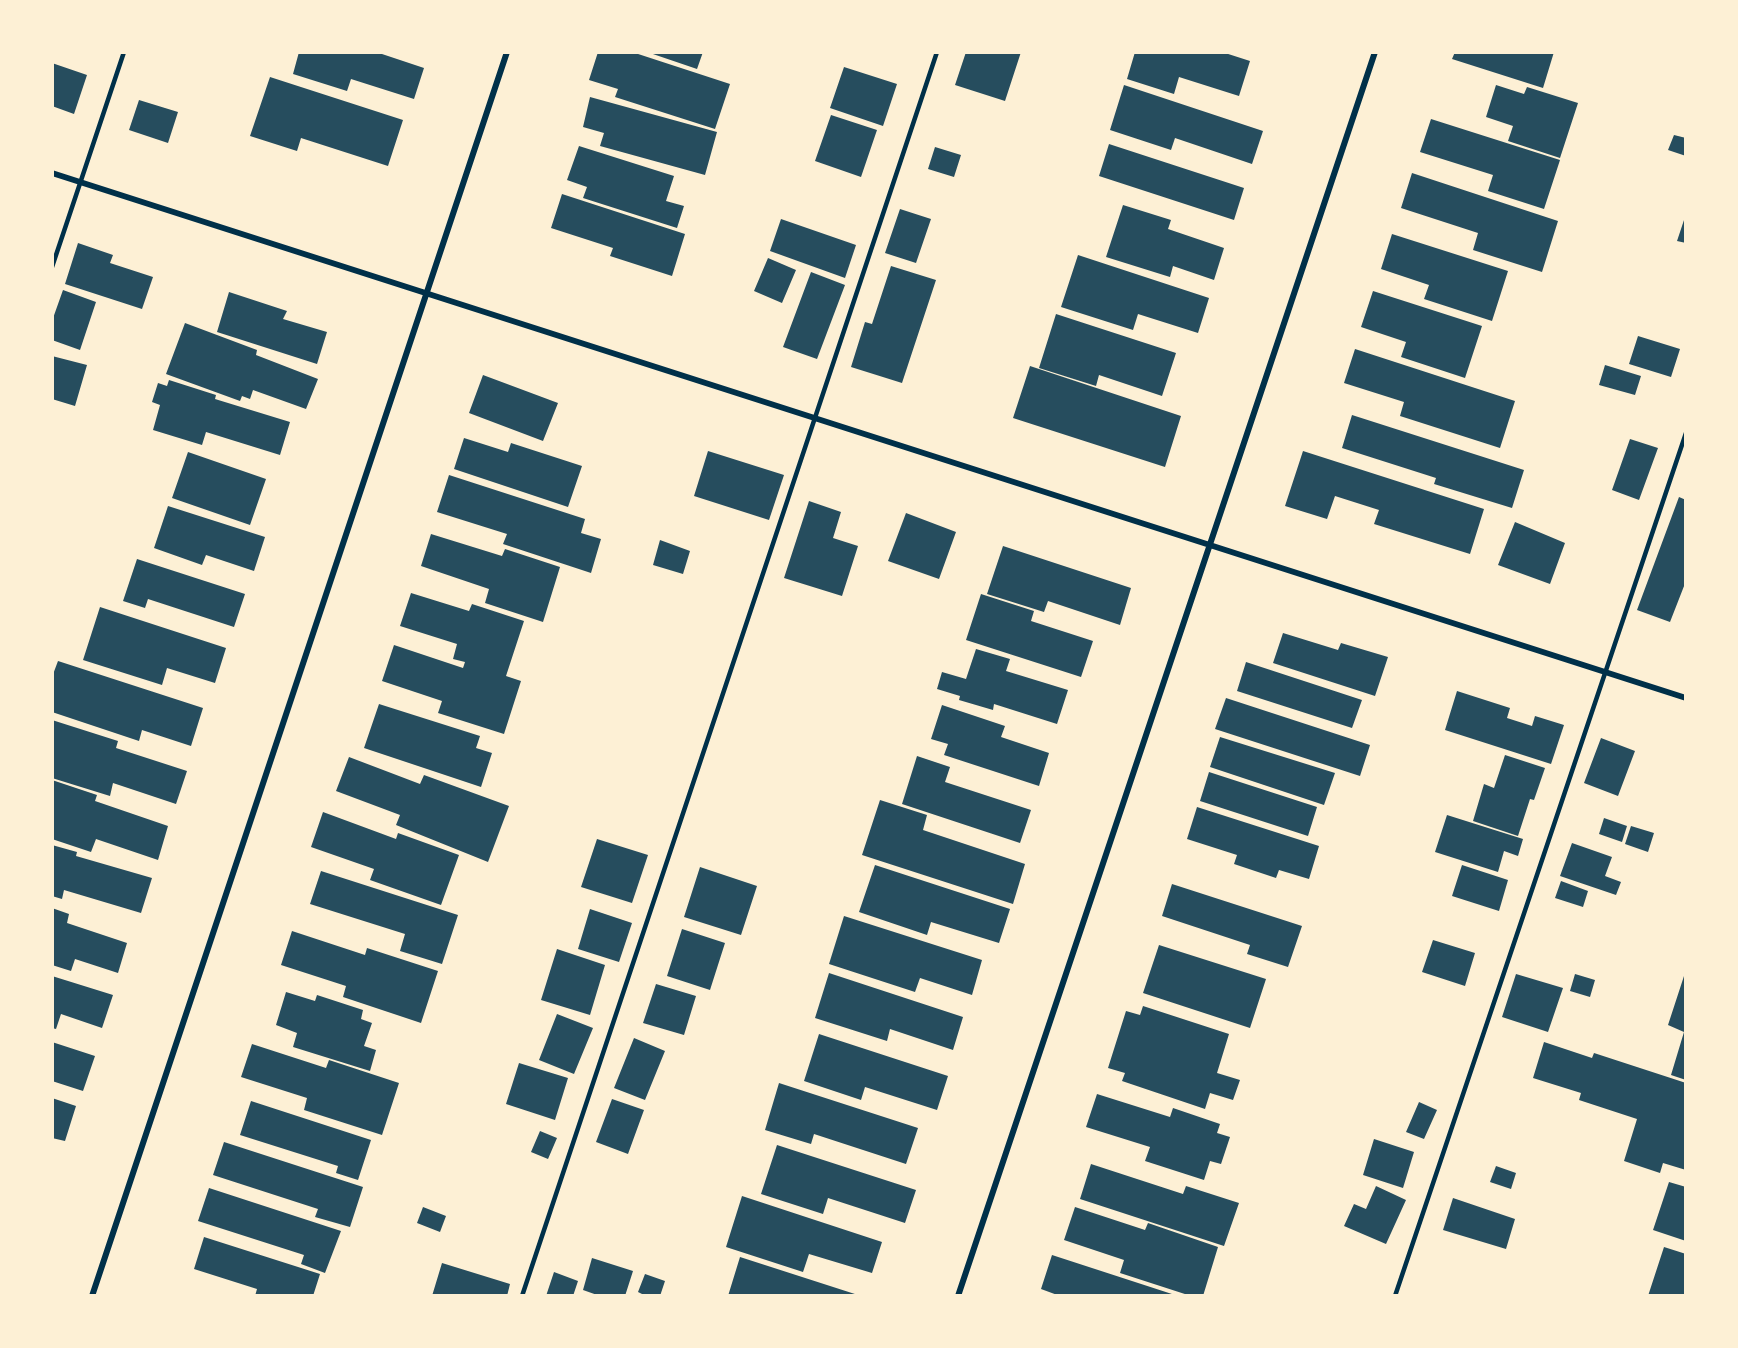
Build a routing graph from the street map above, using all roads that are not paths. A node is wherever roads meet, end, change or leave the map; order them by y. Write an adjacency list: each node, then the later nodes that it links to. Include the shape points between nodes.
1 (124, 52): 6 (lane)
2 (507, 52): 8 (street)
3 (937, 52): 9 (lane)
4 (1375, 52): 11 (street)
5 (52, 173): 6 (street)
6 (81, 182): 7 (lane); 8 (street)
7 (52, 267)
8 (426, 293): 9 (street); 14 (street)
9 (814, 418): 11 (street); 15 (lane)
10 (1686, 433): 12 (lane)
11 (1210, 545): 12 (street); 16 (street)
12 (1606, 673): 13 (street); 17 (lane)
13 (1686, 698)
14 (92, 1296)
15 (522, 1296)
16 (958, 1296)
17 (1395, 1296)

